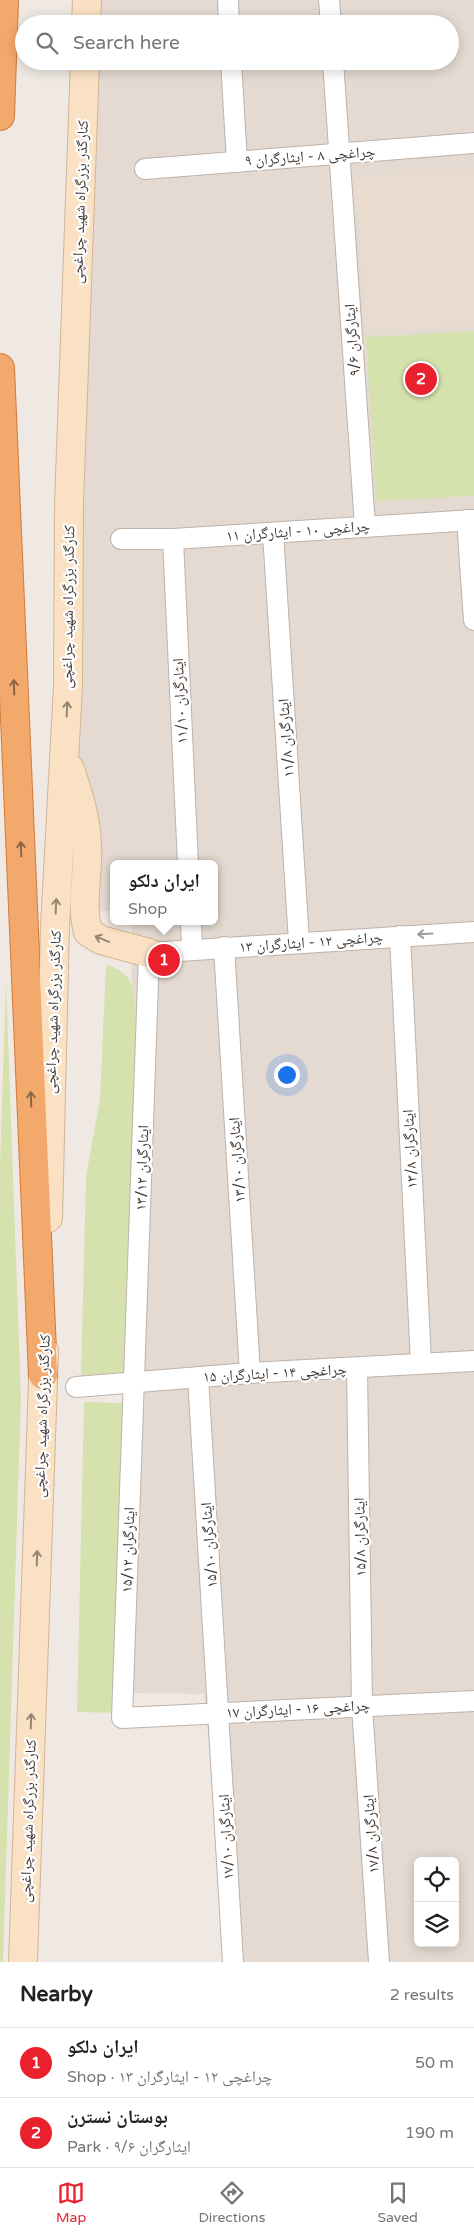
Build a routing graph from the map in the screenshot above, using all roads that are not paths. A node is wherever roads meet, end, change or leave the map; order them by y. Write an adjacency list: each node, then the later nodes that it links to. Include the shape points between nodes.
1 (4, 0): 11 (highway)
2 (87, 0): 5 (main road)
3 (228, 0): 6 (street)
4 (329, 0): 7 (street)
5 (86, 15)
6 (229, 15)
7 (330, 15)
8 (85, 70): 23 (main road, کنارگذر بزرگراه شهید چراغچی, one-way to 8, via 69,504)
9 (232, 70): 14 (street)
10 (333, 70): 13 (street, ایثارگران ۹/۶)
11 (0, 116)
12 (474, 143): 13 (street, چراغچی ۸ - ایثارگران ۹)
13 (338, 155): 14 (street, چراغچی ۸ - ایثارگران ۹); 18 (street, ایثارگران ۹/۶)
14 (237, 162): 15 (street, چراغچی ۸ - ایثارگران ۹)
15 (145, 168)
16 (0, 368): 36 (highway, one-way to 16)
17 (471, 520): 18 (street, چراغچی ۱۰ - ایثارگران ۱۱); 22 (street)
18 (365, 526): 19 (street, چراغچی ۱۰ - ایثارگران ۱۱)
19 (274, 533): 21 (street, چراغچی ۱۰ - ایثارگران ۱۱); 28 (street, ایثارگران ۱۱/۸)
20 (121, 539): 21 (street, چراغچی ۱۰ - ایثارگران ۱۱)
21 (173, 539): 24 (street, ایثارگران ۱۱/۱۰)
22 (474, 620)
23 (65, 752): 31 (main road, one-way to 23, via 101,940 88,932 84,918 87,844 81,804); 36 (main road, کنارگذر بزرگراه شهید چراغچی, one-way to 23, via 55,927)
24 (188, 860)
25 (191, 925): 30 (street)
26 (474, 932): 27 (street, چراغچی ۱۲ - ایثارگران ۱۳, one-way to 27)
27 (400, 936): 28 (street, چراغچی ۱۲ - ایثارگران ۱۳); 33 (street, ایثارگران ۱۳/۸)
28 (299, 942): 29 (street, چراغچی ۱۲ - ایثارگران ۱۳)
29 (224, 947): 30 (street, چراغچی ۱۲ - ایثارگران ۱۳); 35 (street, ایثارگران ۱۳/۱۰)
30 (192, 949): 31 (street, چراغچی ۱۲ - ایثارگران ۱۳)
31 (149, 953): 38 (street, ایثارگران ۱۳/۱۲)
32 (474, 1361): 33 (street, چراغچی ۱۴ - ایثارگران ۱۵)
33 (421, 1363): 34 (street, چراغچی ۱۴ - ایثارگران ۱۵)
34 (357, 1368): 35 (street, چراغچی ۱۴ - ایثارگران ۱۵); 41 (street, ایثارگران ۱۵/۸)
35 (250, 1373): 37 (street, چراغچی ۱۴ - ایثارگران ۱۵)
36 (43, 1375): 44 (main road, کنارگذر بزرگراه شهید چراغچی, one-way to 36)
37 (198, 1377): 38 (street, چراغچی ۱۴ - ایثارگران ۱۵); 42 (street, ایثارگران ۱۵/۱۰)
38 (135, 1383): 39 (street, چراغچی ۱۴ - ایثارگران ۱۵); 43 (street, ایثارگران ۱۵/۱۲)
39 (76, 1387)
40 (474, 1701): 41 (street, چراغچی ۱۶ - ایثارگران ۱۷)
41 (362, 1706): 42 (street, چراغچی ۱۶ - ایثارگران ۱۷); 46 (street, ایثارگران ۱۷/۸)
42 (220, 1713): 43 (street, چراغچی ۱۶ - ایثارگران ۱۷); 45 (street, ایثارگران ۱۷/۱۰)
43 (122, 1718)
44 (23, 1962)
45 (233, 1962)
46 (379, 1962)

